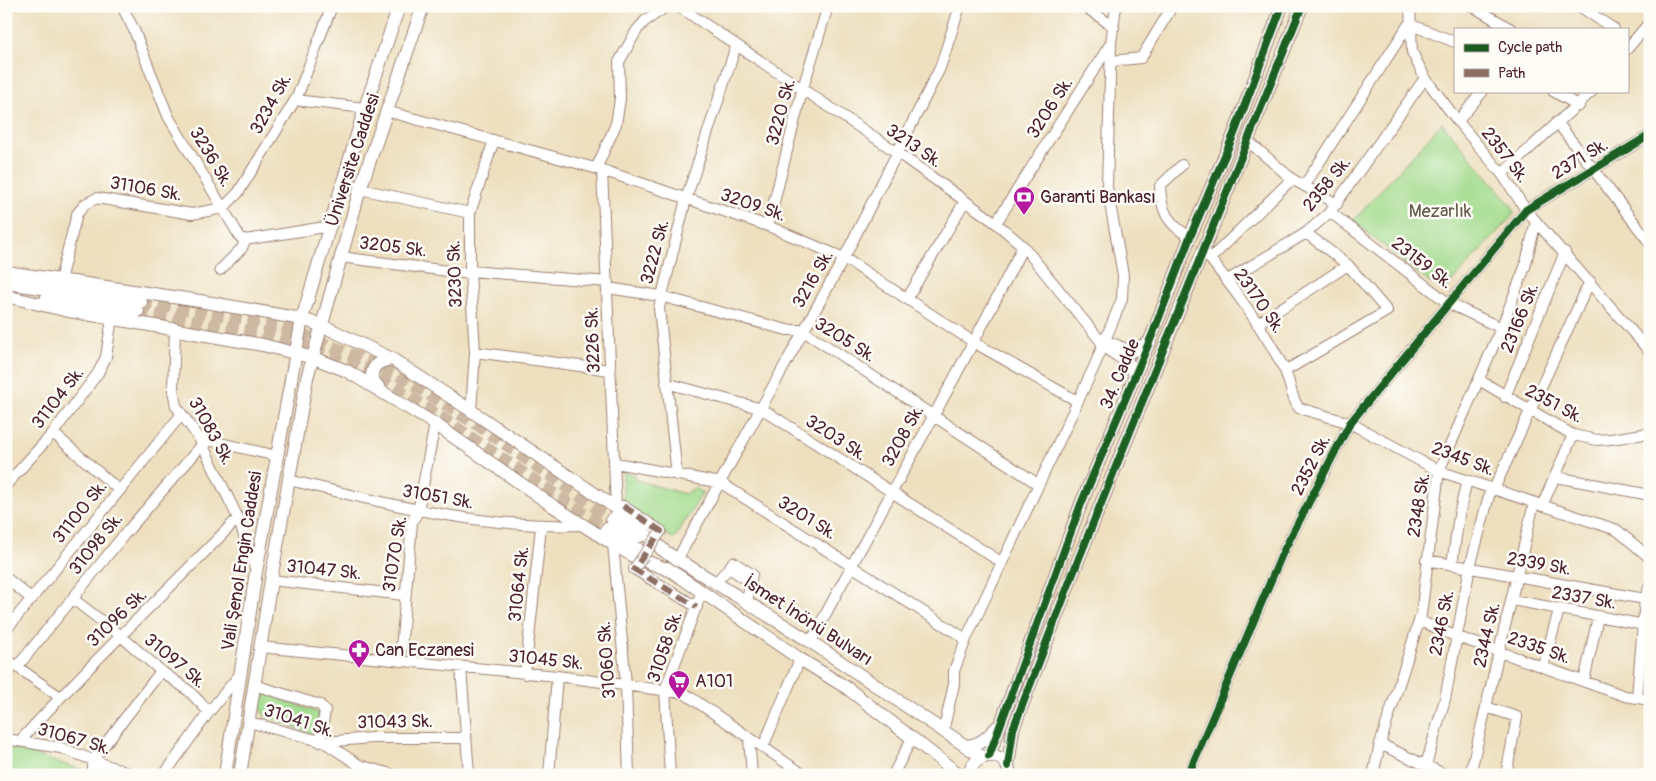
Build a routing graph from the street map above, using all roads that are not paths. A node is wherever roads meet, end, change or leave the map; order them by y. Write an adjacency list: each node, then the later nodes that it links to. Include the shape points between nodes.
1 (122, 6): 52 (street, 3236 Sk., via 168,116)
2 (332, 6): 32 (street, 3234 Sk.)
3 (399, 6): 34 (main road, Üniversite Caddesi)
4 (423, 6): 35 (main road, Üniversite Caddesi)
5 (667, 6): 44 (street, 3226 Sk., via 637,30 619,62 620,100 616,124)
6 (678, 6): 25 (street, 3213 Sk.)
7 (828, 6): 28 (street, 3220 Sk.)
8 (960, 6): 41 (street, 3216 Sk., via 940,68)
9 (1084, 6): 19 (street)
10 (1116, 6): 19 (street, 3206 Sk.)
11 (1170, 6): 26 (street, via 1141,58)
12 (1282, 6): 62 (main road, 34. Cadde, via 1234,134)
13 (1302, 6): 40 (main road, 34. Cadde)
14 (1410, 6): 18 (street, 2357 Sk.)
15 (1472, 6): 20 (street)
16 (1579, 6): 21 (street)
17 (1650, 22): 23 (street)
18 (1410, 24): 22 (street); 27 (street, 2357 Sk., via 1412,52); 47 (street)
19 (1114, 27): 24 (street, 3206 Sk.)
20 (1509, 28)
21 (1612, 28)
22 (1454, 42)
23 (1629, 42)
24 (1112, 43): 26 (street); 57 (street, 3206 Sk.)
25 (736, 46): 28 (street, 3213 Sk.); 49 (street, 3222 Sk.)
26 (1112, 61): 92 (street, via 1106,187 1123,275 1122,299)
27 (1425, 78): 36 (street, 2357 Sk.); 51 (street, 2358 Sk.)
28 (802, 92): 41 (street, 3213 Sk.); 59 (street, 3220 Sk.)
29 (1482, 92): 36 (street)
30 (1555, 92): 33 (street)
31 (1591, 92): 33 (street)
32 (295, 100): 34 (street); 52 (street, 3234 Sk., via 238,193)
33 (1579, 106): 37 (street)
34 (365, 108): 58 (main road, Üniversite Caddesi)
35 (386, 111): 39 (street, 3209 Sk.); 48 (main road, Üniversite Caddesi)
36 (1458, 121): 45 (street, 2357 Sk.)
37 (1557, 122): 43 (street); 45 (street)
38 (1650, 135): 43 (street, 2371 Sk.)
39 (494, 140): 44 (street, 3209 Sk.); 55 (street, 3230 Sk.)
40 (1249, 142): 46 (street); 67 (main road, 34. Cadde)
41 (898, 153): 50 (street, 3213 Sk.); 69 (street, 3216 Sk.)
42 (1182, 165): 62 (street, via 1160,186 1161,199 1175,228)
43 (1592, 168): 53 (street, 2371 Sk.); 60 (street)
44 (599, 169): 49 (street, 3209 Sk.); 78 (street, 3226 Sk.)
45 (1502, 174): 53 (street, 2357 Sk.)
46 (1292, 179): 47 (street); 67 (street)
47 (1304, 186): 51 (street)
48 (360, 190): 55 (street); 68 (main road, Üniversite Caddesi)
49 (686, 199): 59 (street, 3209 Sk.); 80 (street, 3222 Sk.)
50 (965, 201): 57 (street, 3213 Sk.); 81 (street)
51 (1337, 204): 54 (street, 2358 Sk.)
52 (223, 208): 63 (street, 3236 Sk.); 74 (street, 31106 Sk., via 192,214 97,198 85,204 77,214)
53 (1526, 210): 56 (street, 2357 Sk.); 82 (street, 2352 Sk.)
54 (1330, 212): 61 (street, 2358 Sk.); 82 (street, 23159 Sk.)
55 (470, 213): 73 (street, 3230 Sk.)
56 (1536, 221): 66 (street, 2357 Sk.); 88 (street, 2348 Sk., via 1525,267)
57 (996, 223): 65 (street, 3213 Sk.)
58 (331, 226): 63 (street); 84 (main road, Üniversite Caddesi)
59 (768, 226): 69 (street, 3209 Sk.)
60 (1646, 232): 64 (street)
61 (1306, 233): 70 (street); 75 (street, 2358 Sk.)
62 (1190, 237): 90 (main road, 34. Cadde)
63 (245, 240): 71 (street, via 242,248)
64 (1650, 243)
65 (1023, 246): 91 (street, 3208 Sk.); 92 (street, 3213 Sk.)
66 (1565, 252): 76 (street, 2357 Sk.); 105 (street, 23166 Sk.)
67 (1207, 255): 75 (street, 23170 Sk.); 206 (main road, 34. Cadde, via 1090,530 1017,720)
68 (340, 257): 73 (street, 3205 Sk.); 86 (main road, Üniversite Caddesi)
69 (844, 258): 81 (street, 3209 Sk.); 89 (street, 3216 Sk.)
70 (1348, 265): 85 (street); 100 (street, via 1387,311)
71 (220, 270)
72 (6, 272): 74 (main road)
73 (470, 272): 78 (street, 3205 Sk.); 94 (street, 3230 Sk.)
74 (60, 280): 84 (main road)
75 (1226, 281): 85 (street, 23170 Sk.)
76 (1590, 281): 93 (street, 2357 Sk.); 108 (street, 2346 Sk.)
77 (6, 283): 79 (main road, via 140,306)
78 (608, 285): 80 (street, 3205 Sk.); 99 (street, 3226 Sk.)
79 (6, 295): 83 (main road)
80 (660, 296): 89 (street, 3205 Sk., via 787,330); 103 (street, 3222 Sk.)
81 (907, 299): 91 (street, 3209 Sk.)
82 (1448, 303): 88 (street, 23159 Sk.); 112 (street, 2352 Sk.)
83 (112, 318): 87 (main road); 114 (street, 31104 Sk., via 106,357 98,373)
84 (302, 319): 86 (main road); 95 (main road, Üniversite Caddesi)
85 (1257, 324): 100 (street, 23170 Sk.)
86 (323, 326): 97 (main road, Vali Şenol Engin Caddesi); 98 (main road)
87 (175, 328): 95 (main road); 110 (street, 31083 Sk., via 173,390)
88 (1501, 328): 102 (street, 2348 Sk.)
89 (802, 330): 107 (street, 3216 Sk.); 111 (street, 3205 Sk.)
90 (1150, 342): 96 (main road); 101 (main road, 34. Cadde)
91 (975, 343): 106 (street, 3209 Sk.); 111 (street, 3208 Sk.)
92 (1103, 344): 96 (main road, via 1112,344); 106 (street)
93 (1649, 350)
94 (475, 352): 99 (street); 109 (street, 3230 Sk.)
95 (295, 353): 97 (main road); 118 (main road, Vali Şenol Engin Caddesi)
96 (1128, 355): 101 (main road)
97 (314, 358): 104 (main road, via 347,370); 123 (main road, Vali Şenol Engin Caddesi, via 306,378)
98 (392, 359): 104 (main road, via 378,363 373,369 372,380); 109 (main road)
99 (610, 370): 119 (street, 3226 Sk.)
100 (1286, 371): 112 (street, 2345 Sk., via 1294,402 1299,408)
101 (1135, 376): 190 (main road, 34. Cadde, via 1081,504)
102 (1479, 380): 105 (street, 2351 Sk.); 120 (street, 2348 Sk.)
103 (666, 383): 107 (street, 3203 Sk.); 121 (street, 3222 Sk.)
104 (379, 388): 113 (main road)
105 (1505, 396): 108 (street, 2351 Sk.)
106 (1077, 401): 127 (street)
107 (762, 409): 125 (street, 3216 Sk.); 130 (street, 3203 Sk.)
108 (1529, 409): 116 (street, 2351 Sk.); 128 (street, 2346 Sk.)
109 (471, 411): 134 (main road)
110 (181, 415): 117 (street, 31083 Sk.); 129 (street, 31100 Sk.)
111 (933, 416): 127 (street, 3205 Sk.); 130 (street, 3208 Sk.)
112 (1350, 423): 120 (street, 2345 Sk.); 222 (street, 2352 Sk., via 1283,552)
113 (434, 424): 133 (street, 31070 Sk.); 136 (main road)
114 (53, 433): 126 (street, 31104 Sk.); 129 (street)
115 (1650, 433): 116 (street, 2351 Sk., via 1611,440)
116 (1573, 435): 122 (street, 2344 Sk.)
117 (200, 441): 118 (street); 135 (street, 31083 Sk.); 155 (street, 31098 Sk.)
118 (277, 456): 146 (main road, Vali Şenol Engin Caddesi)
119 (616, 463): 121 (street, 3201 Sk.); 134 (street, 3226 Sk.)
120 (1439, 471): 124 (street, 2345 Sk.); 140 (street, 2348 Sk.)
121 (676, 475): 125 (street, 3201 Sk.)
122 (1556, 477): 131 (street); 132 (street, 2344 Sk.)
123 (289, 480): 133 (street, 31051 Sk.); 149 (main road, Vali Şenol Engin Caddesi)
124 (1467, 480): 128 (street, 2345 Sk.); 144 (street)
125 (721, 482): 141 (street, 3216 Sk.); 143 (street, 3201 Sk.)
126 (7, 483)
127 (1038, 484): 142 (street)
128 (1493, 488): 132 (street, 2345 Sk.); 145 (street, 2346 Sk.)
129 (119, 490): 154 (street, 31100 Sk.)
130 (891, 493): 142 (street, 3203 Sk.); 143 (street, 3208 Sk.)
131 (1650, 496)
132 (1538, 504): 139 (street, 2345 Sk., via 1617,530); 148 (street, 2344 Sk.)
133 (418, 511): 137 (street, 31051 Sk.); 153 (street, 31070 Sk., via 412,522)
134 (614, 515): 141 (main road, İsmet İnönü Bulvarı); 141 (main road, İsmet İnönü Bulvarı); 159 (street, bridge, via 661,530 634,569)
135 (238, 518): 146 (street, 31083 Sk.); 165 (street, 31096 Sk.)
136 (584, 525): 137 (street, 31051 Sk.); 138 (main road)
137 (541, 527): 179 (street, 31064 Sk.)
138 (613, 544): 141 (main road, via 636,557); 183 (street, 31060 Sk.)
139 (1650, 558)
140 (1426, 560): 144 (street, 2339 Sk.); 162 (street, 2348 Sk.)
141 (673, 562): 150 (main road, İsmet İnönü Bulvarı); 152 (main road, İsmet İnönü Bulvarı)
142 (1001, 562): 167 (street)
143 (851, 565): 167 (street, 3201 Sk.); 168 (street, 3208 Sk.)
144 (1452, 565): 145 (street, 2339 Sk.)
145 (1470, 567): 148 (street, 2339 Sk.); 166 (street, 2346 Sk.)
146 (256, 572): 178 (main road, Vali Şenol Engin Caddesi)
147 (6, 578): 154 (street)
148 (1516, 578): 156 (street, 2344 Sk.); 157 (street, 2339 Sk.)
149 (271, 580): 153 (street, 31047 Sk.); 169 (main road, Vali Şenol Engin Caddesi)
150 (715, 583): 158 (main road, İsmet İnönü Bulvarı); 158 (street, via 729,568 749,581)
151 (1650, 585): 157 (street)
152 (702, 591): 159 (street, 31058 Sk.); 171 (main road, İsmet İnönü Bulvarı)
153 (404, 595): 173 (street, 31070 Sk.)
154 (32, 599): 164 (street, 31100 Sk.)
155 (73, 599): 165 (street, 31097 Sk.); 174 (street, 31098 Sk.)
156 (1512, 600): 160 (street, 2337 Sk.); 170 (street, 2344 Sk.)
157 (1645, 600): 163 (street)
158 (747, 602): 168 (main road, İsmet İnönü Bulvarı)
159 (696, 607): 184 (street, 31058 Sk.)
160 (1558, 610): 161 (street, 2337 Sk.); 176 (street)
161 (1598, 617): 163 (street, 2337 Sk.); 181 (street)
162 (1420, 620): 166 (street, 2335 Sk.); 199 (street, 2348 Sk.)
163 (1646, 626): 186 (street)
164 (6, 630)
165 (121, 636): 177 (street, 31097 Sk.); 185 (street, 31096 Sk.)
166 (1455, 636): 170 (street, 2335 Sk.); 204 (street, 2346 Sk., via 1445,699)
167 (966, 639): 192 (street, via 954,671)
168 (811, 642): 192 (main road, İsmet İnönü Bulvarı)
169 (260, 647): 173 (street, 31045 Sk.); 182 (main road, Vali Şenol Engin Caddesi)
170 (1499, 651): 176 (street, 2335 Sk.); 188 (street, 2344 Sk.)
171 (800, 658): 195 (main road, İsmet İnönü Bulvarı, via 847,688); 201 (street)
172 (6, 659): 174 (street)
173 (400, 661): 175 (street, 31045 Sk.)
174 (18, 667): 185 (street)
175 (461, 667): 179 (street, 31045 Sk.); 193 (street)
176 (1543, 667): 181 (street, 2335 Sk.)
177 (161, 671): 189 (street, 31097 Sk., via 190,691); 203 (street)
178 (242, 673): 189 (street); 210 (main road, Vali Şenol Engin Caddesi)
179 (525, 674): 180 (street, 31045 Sk.)
180 (557, 676): 183 (street, 31045 Sk.); 214 (street)
181 (1584, 681): 186 (street, 2335 Sk.)
182 (254, 685): 191 (main road, Vali Şenol Engin Caddesi); 198 (street, via 320,705 325,710)
183 (626, 685): 184 (street, 31045 Sk.); 215 (street, 31060 Sk.)
184 (666, 690): 194 (street, 31045 Sk., via 684,693); 216 (street, 31058 Sk.)
185 (60, 697): 197 (street, 31096 Sk.)
186 (1637, 698): 187 (street, 2335 Sk.)
187 (1650, 700)
188 (1486, 707): 225 (street, 2344 Sk.); 226 (street, via 1517,717)
189 (209, 712): 209 (street)
190 (1002, 721): 200 (main road, via 985,739 976,745); 202 (main road, 34. Cadde)
191 (249, 722): 198 (street, 31041 Sk.); 211 (main road, Vali Şenol Engin Caddesi)
192 (943, 732): 200 (main road, İsmet İnönü Bulvarı)
193 (466, 738): 198 (street, 31043 Sk., via 372,738); 213 (street)
194 (749, 738): 201 (street, 31045 Sk.); 217 (street)
195 (912, 738): 219 (street); 220 (main road, İsmet İnönü Bulvarı)
196 (6, 739): 197 (street, 31067 Sk.)
197 (20, 741): 203 (street, 31067 Sk., via 60,748)
198 (322, 742): 205 (street, 31041 Sk.)
199 (1380, 744): 204 (street); 223 (street, 2348 Sk.)
200 (966, 746): 202 (main road, İsmet İnönü Bulvarı)
201 (762, 747): 218 (street, 31045 Sk.)
202 (986, 756): 206 (main road, İsmet İnönü Bulvarı, via 998,757); 221 (main road, 34. Cadde, via 974,762)
203 (93, 760): 207 (street); 208 (street, 31067 Sk.)
204 (1426, 765): 224 (street)
205 (359, 770): 212 (street, 31041 Sk.)
206 (1011, 772)
207 (93, 775)
208 (133, 775)
209 (164, 775)
210 (225, 775)
211 (240, 775)
212 (394, 775)
213 (469, 775)
214 (549, 775)
215 (629, 775)
216 (670, 775)
217 (752, 775)
218 (804, 775)
219 (893, 775)
220 (960, 775)
221 (969, 775)
222 (1188, 775)
223 (1373, 775)
224 (1446, 775)
225 (1470, 775)
226 (1506, 775)

